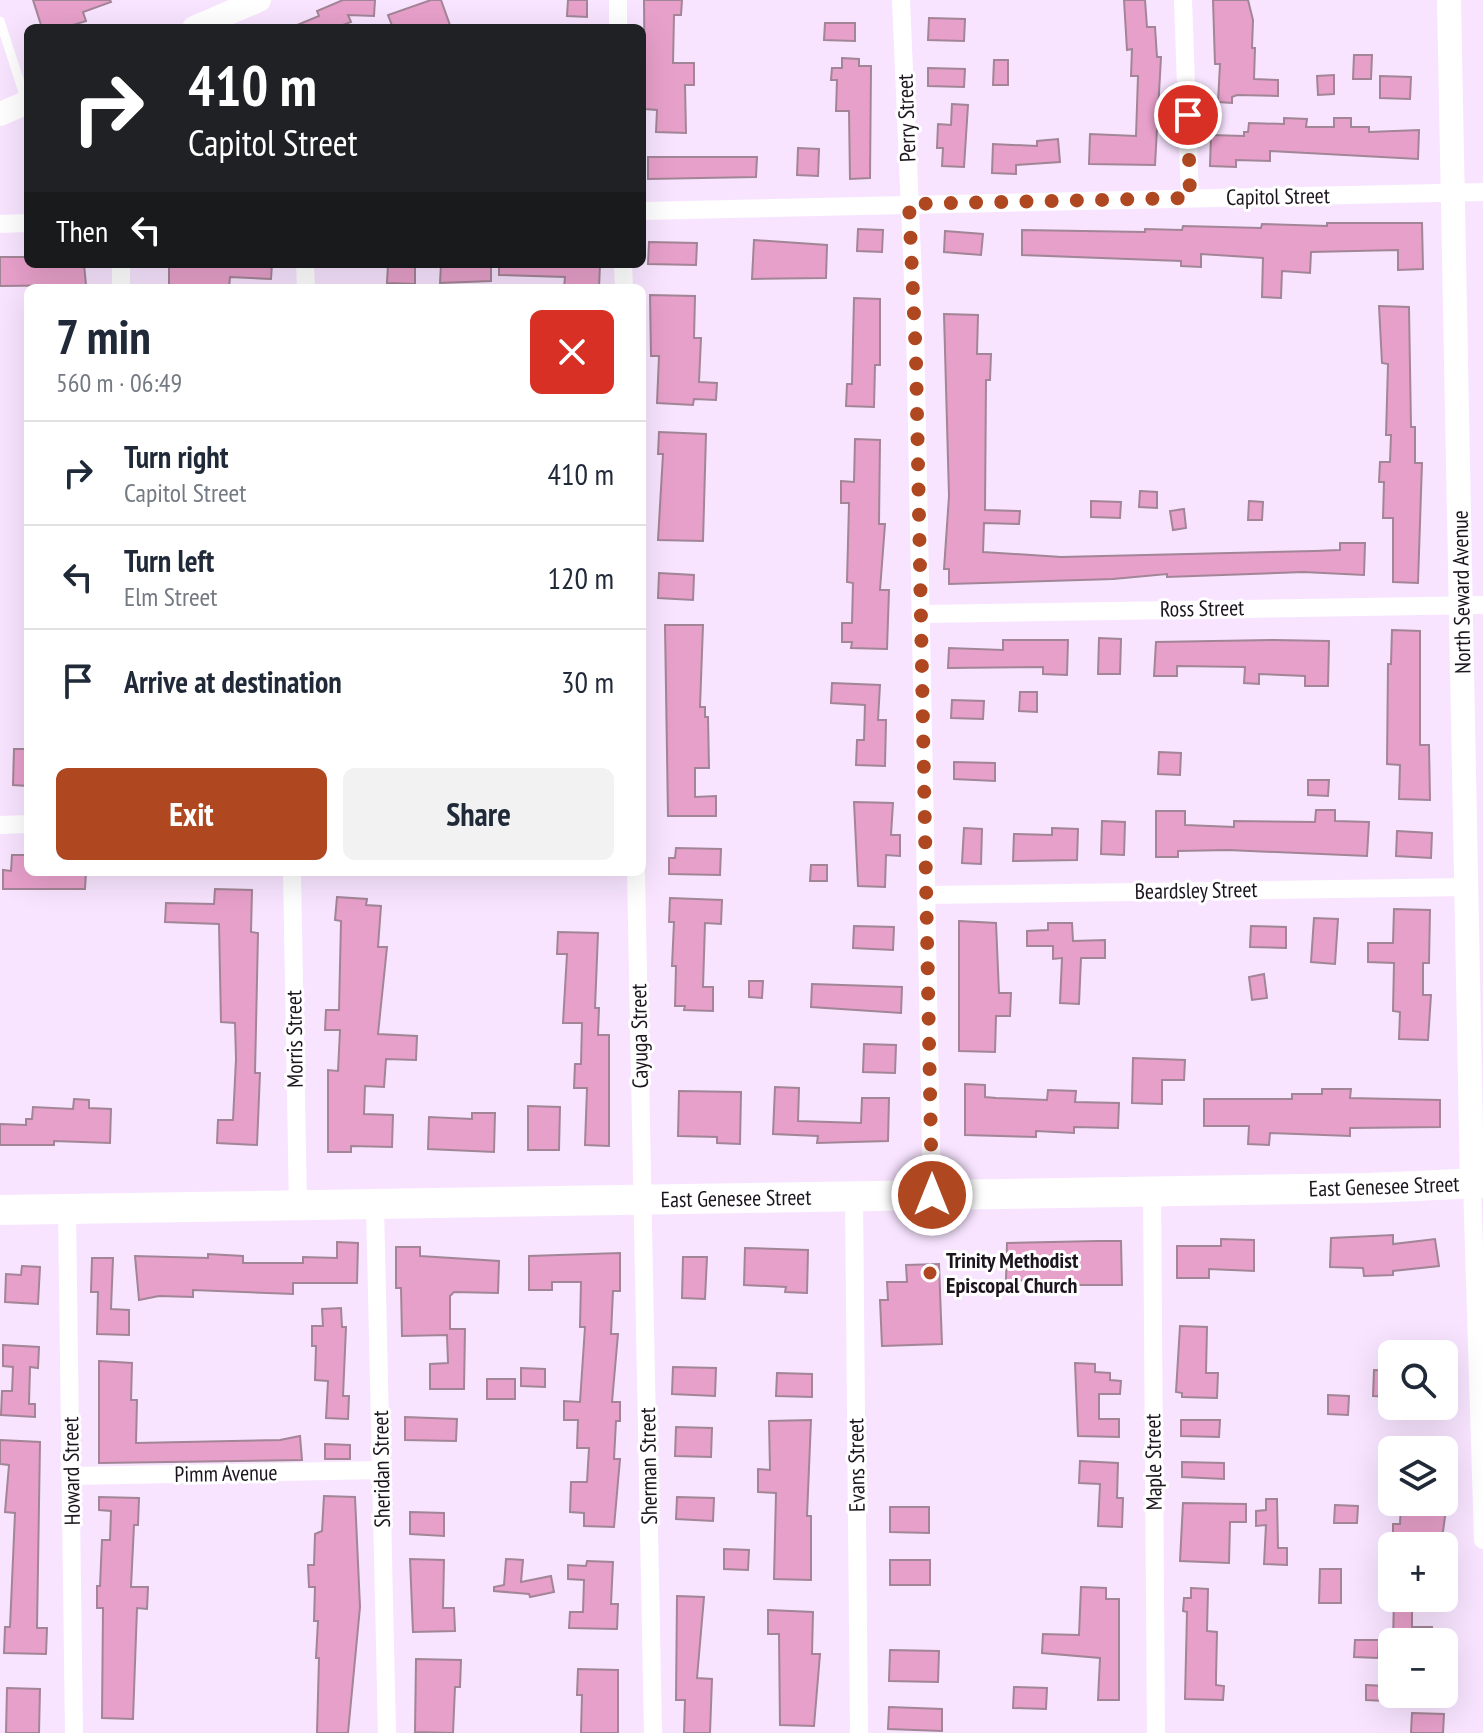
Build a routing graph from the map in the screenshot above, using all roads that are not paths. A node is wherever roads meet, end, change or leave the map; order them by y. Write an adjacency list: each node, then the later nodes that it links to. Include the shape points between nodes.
1 (259, 0): 7 (street)
2 (618, 0): 8 (street)
3 (901, 0): 15 (street, Perry Street)
4 (1183, 0): 14 (street)
5 (1449, 0): 13 (street, North Seward Avenue)
6 (0, 21): 9 (lane)
7 (203, 24)
8 (618, 24)
9 (24, 93)
10 (24, 103): 11 (street)
11 (0, 114)
12 (1483, 192): 13 (street, Capitol Street)
13 (1451, 193): 14 (street, Capitol Street); 19 (street, North Seward Avenue)
14 (1190, 198): 15 (street, Capitol Street)
15 (909, 204): 16 (street, Capitol Street); 20 (street, Perry Street)
16 (646, 211)
17 (24, 223): 18 (street)
18 (0, 224)
19 (1472, 605): 20 (street, Ross Street); 25 (street, North Seward Avenue)
20 (921, 614): 26 (street, Perry Street)
21 (24, 824): 22 (street)
22 (0, 825)
23 (292, 876): 33 (street, Morris Street)
24 (636, 876): 31 (street, Cayuga Street)
25 (1467, 887): 26 (street, Beardsley Street); 27 (street, North Seward Avenue)
26 (926, 895): 29 (street, Perry Street)
27 (1479, 1183): 28 (highway, East Genesee Street); 38 (street)
28 (1152, 1190): 29 (highway, East Genesee Street); 43 (street, Maple Street)
29 (932, 1195): 30 (highway, East Genesee Street)
30 (854, 1197): 31 (highway, East Genesee Street); 42 (street, Evans Street)
31 (642, 1200): 32 (highway, East Genesee Street); 41 (street, Sherman Street)
32 (375, 1205): 33 (highway, East Genesee Street); 36 (street, Sheridan Street)
33 (298, 1206): 35 (highway, East Genesee Street)
34 (0, 1210): 35 (highway, East Genesee Street)
35 (67, 1210): 37 (street, Howard Street)
36 (381, 1470): 37 (street, Pimm Avenue); 40 (street, Sheridan Street)
37 (71, 1476): 39 (street, Howard Street)
38 (1483, 1540)
39 (74, 1733)
40 (387, 1733)
41 (653, 1733)
42 (859, 1733)
43 (1156, 1733)

